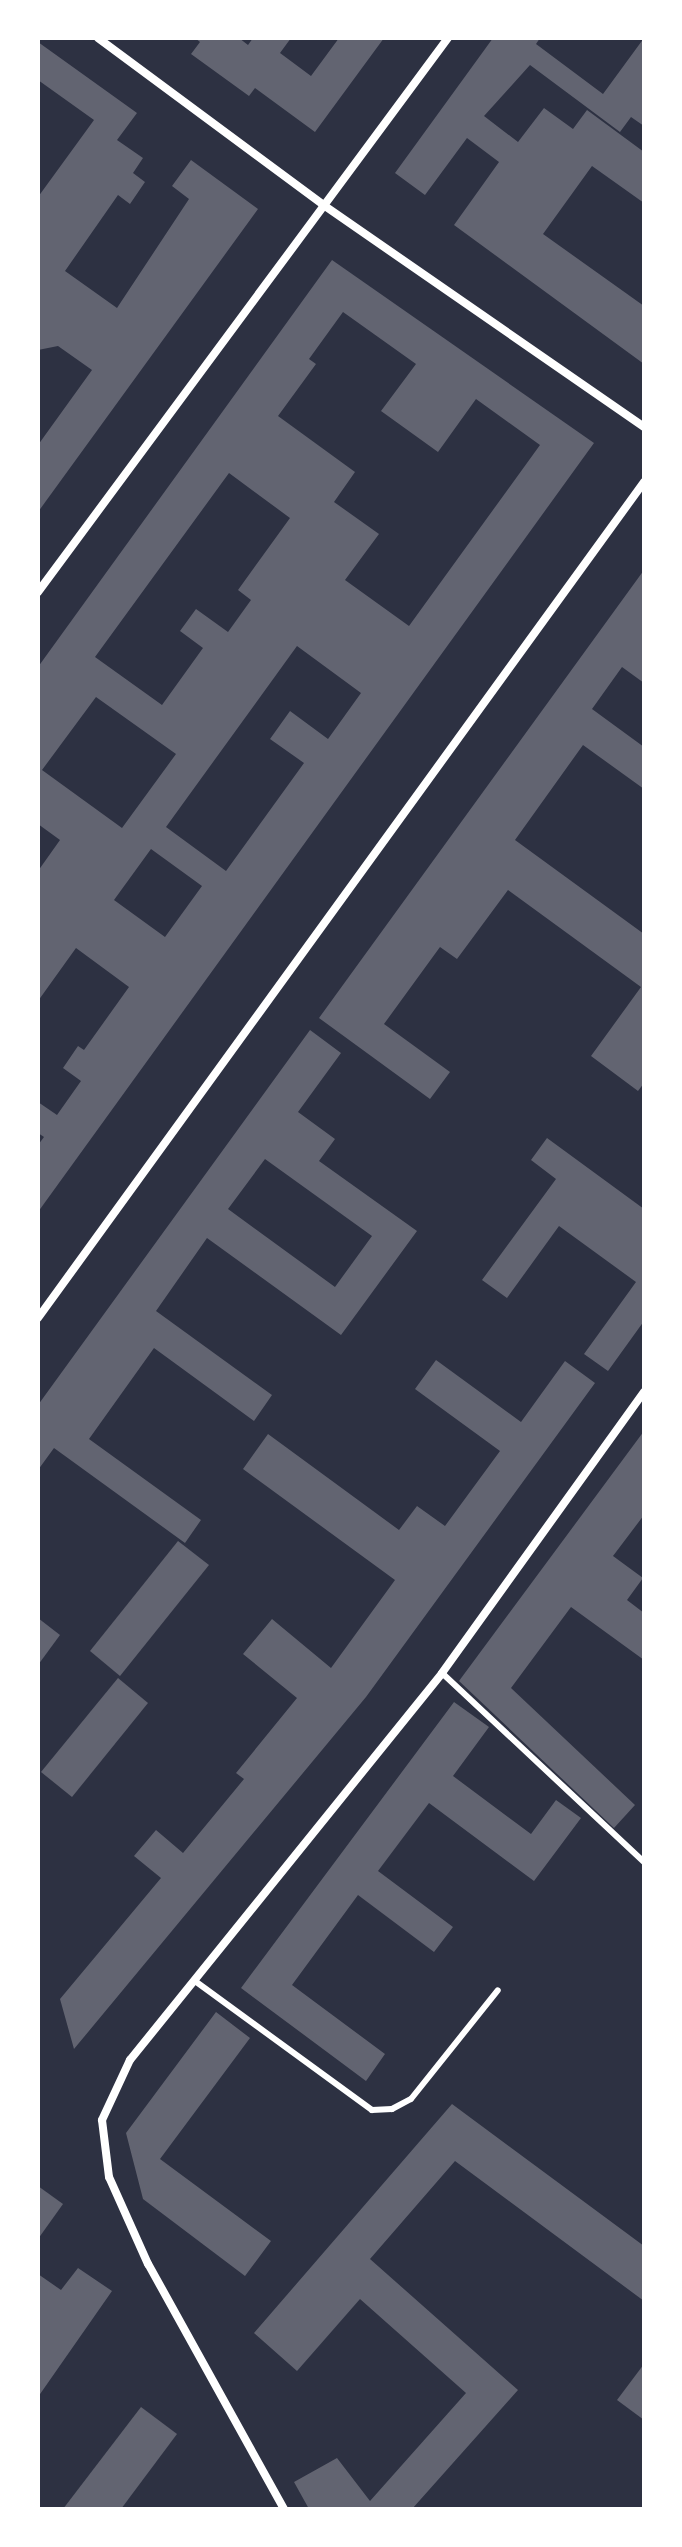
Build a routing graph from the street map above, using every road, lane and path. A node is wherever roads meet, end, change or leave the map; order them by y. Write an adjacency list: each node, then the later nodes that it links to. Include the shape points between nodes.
1 (98, 38): 3 (street)
2 (448, 38): 3 (street)
3 (322, 204): 4 (street); 6 (street)
4 (644, 427)
5 (644, 482): 7 (street)
6 (38, 592)
7 (38, 1318)
8 (644, 1392): 9 (street)
9 (442, 1673): 10 (lane); 11 (street)
10 (644, 1862)
11 (195, 1981): 12 (lane, via 372,2110 392,2109 411,2099); 13 (street, via 130,2060 102,2120 109,2177 148,2264)
12 (498, 1990)
13 (284, 2509)

